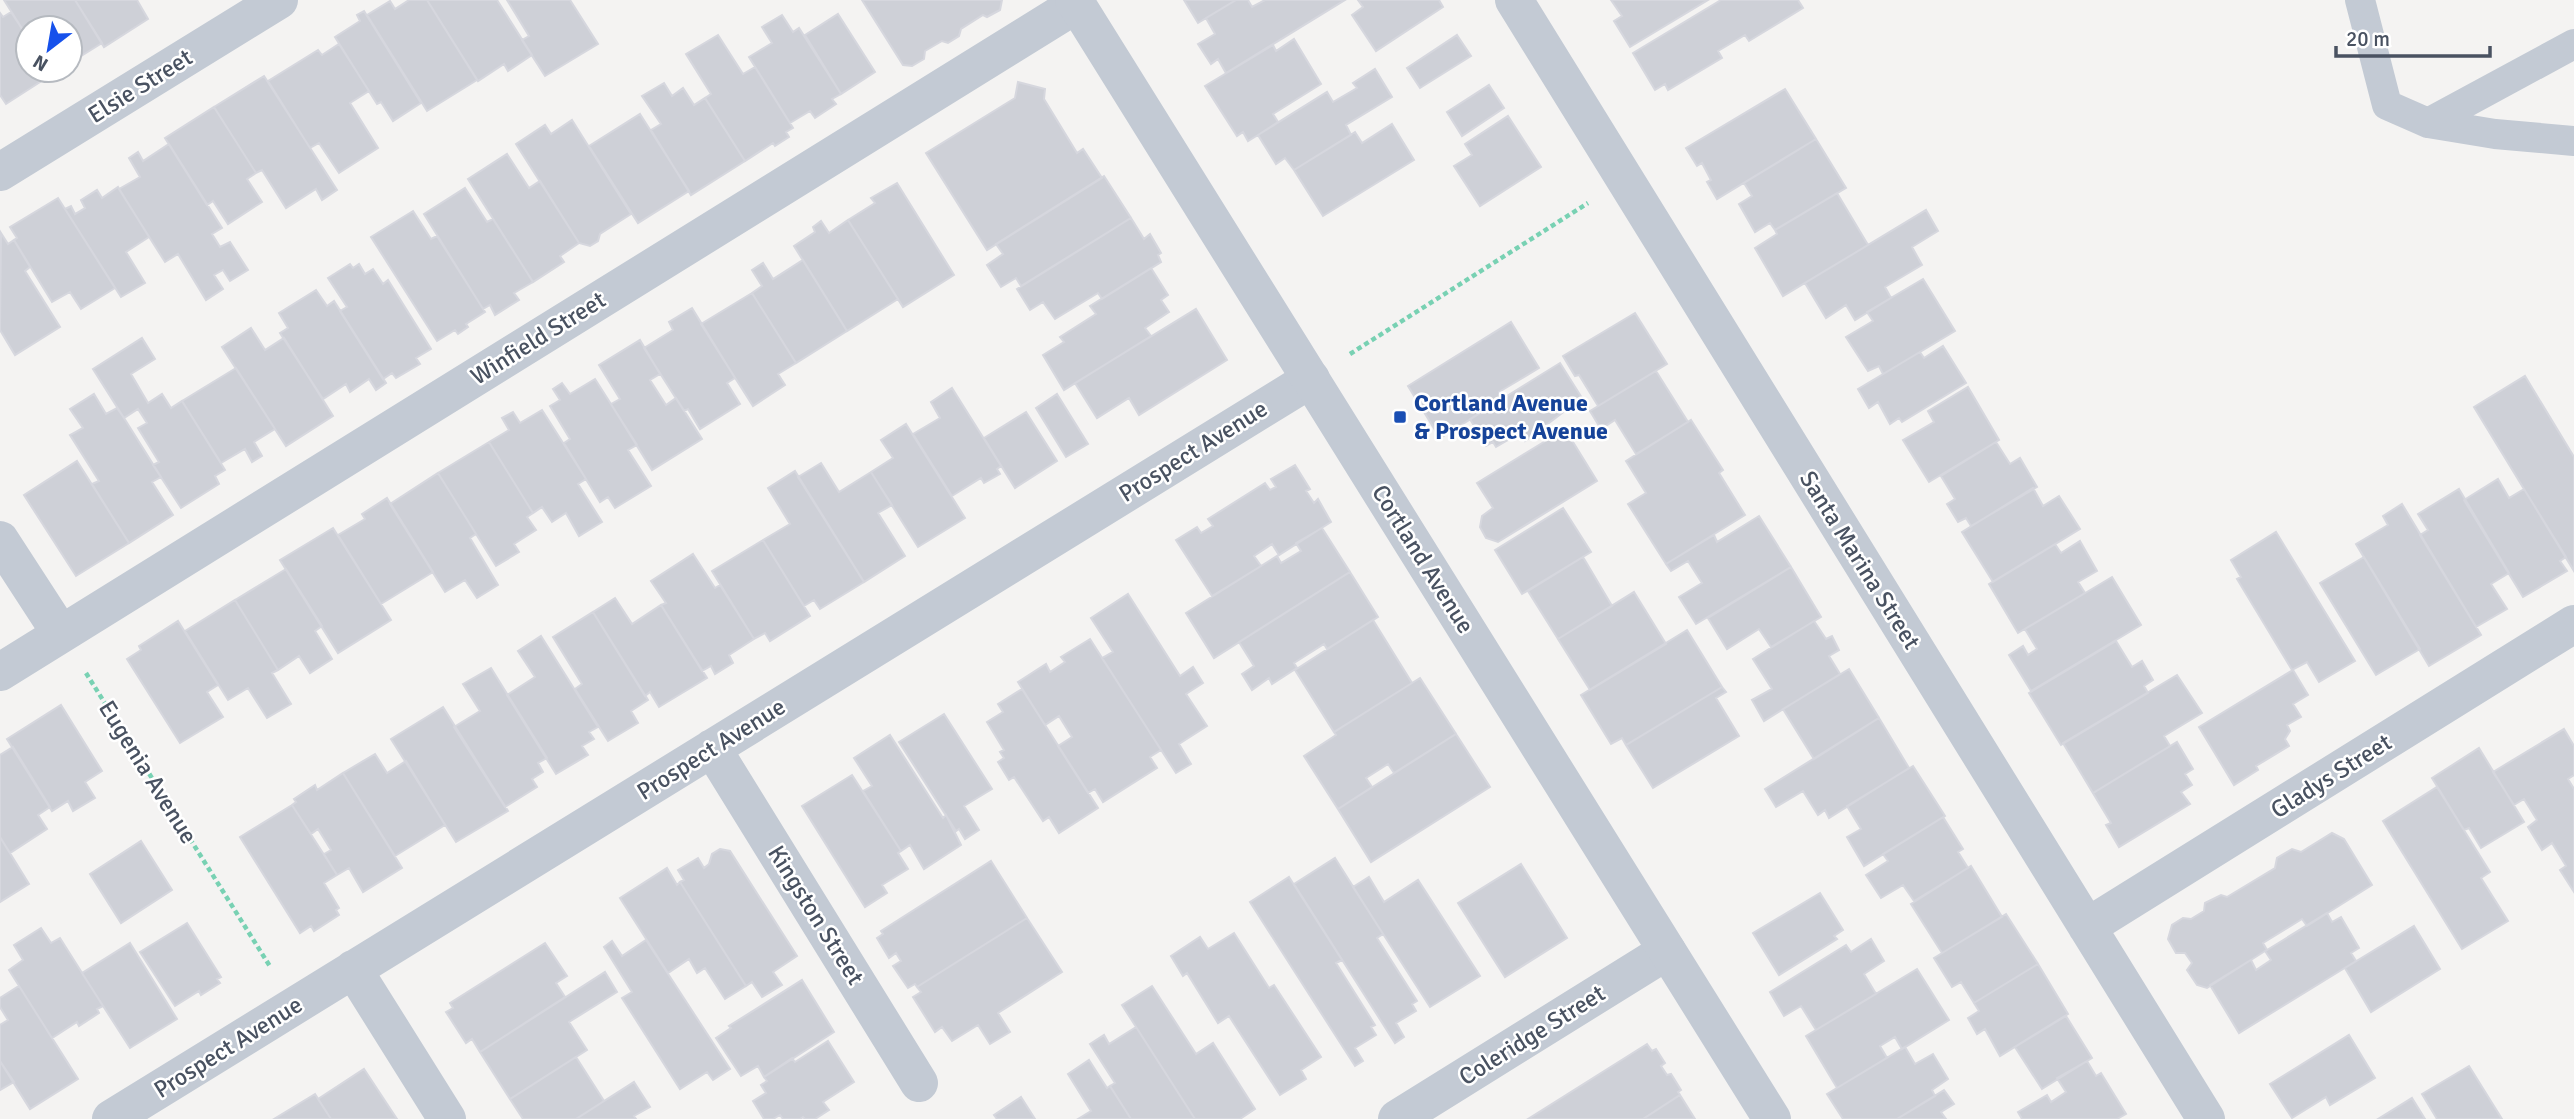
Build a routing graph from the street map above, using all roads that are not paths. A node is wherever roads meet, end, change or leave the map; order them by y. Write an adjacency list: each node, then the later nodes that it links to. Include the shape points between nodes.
1 (279, 0): 8 (street, Elsie Street)
2 (1514, 0): 15 (street, Santa Marina Street)
3 (2360, 0): 6 (lane, via 2387,105)
4 (1075, 2): 9 (street, Cortland Avenue); 12 (street, Winfield Street)
5 (2574, 44): 6 (lane)
6 (2428, 123): 7 (lane)
7 (2574, 141)
8 (0, 172)
9 (1311, 379): 14 (street, Prospect Avenue); 16 (street, Cortland Avenue)
10 (0, 540): 12 (street)
11 (2574, 624): 15 (street, Gladys Street)
12 (61, 634): 13 (street, Winfield Street)
13 (0, 672)
14 (712, 748): 17 (street, Prospect Avenue); 18 (street, Kingston Street)
15 (2087, 927): 23 (street, Santa Marina Street)
16 (1667, 951): 21 (street, Coleridge Street); 22 (street, Cortland Avenue)
17 (353, 969): 19 (street, Prospect Avenue); 20 (street)
18 (919, 1083)
19 (111, 1119)
20 (447, 1119)
21 (1397, 1119)
22 (1772, 1119)
23 (2206, 1119)

